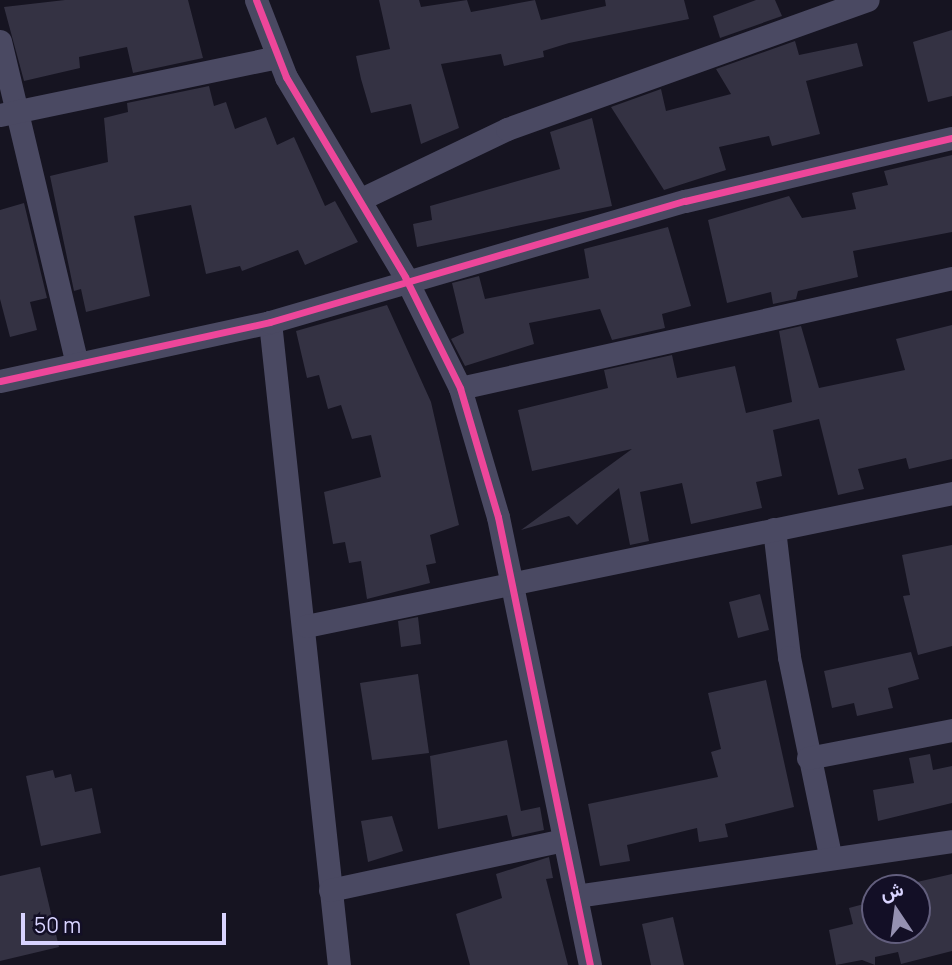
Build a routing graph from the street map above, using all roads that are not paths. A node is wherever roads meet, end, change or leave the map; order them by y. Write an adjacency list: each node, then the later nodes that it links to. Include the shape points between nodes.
1 (256, 0): 4 (street)
2 (868, 0): 7 (street, via 519,125)
3 (0, 41): 5 (street)
4 (277, 57): 5 (street); 7 (street)
5 (10, 113): 11 (street)
6 (952, 138): 8 (street, via 839,162)
7 (360, 200): 8 (street)
8 (405, 278): 10 (street); 13 (street)
9 (952, 278): 13 (street)
10 (270, 322): 11 (street); 17 (street)
11 (77, 362): 12 (street)
12 (0, 381)
13 (460, 388): 16 (street, via 490,481)
14 (952, 493): 15 (street)
15 (774, 529): 16 (street); 19 (street)
16 (508, 584): 17 (street); 20 (street)
17 (306, 626): 23 (street)
18 (952, 730): 19 (street)
19 (808, 758): 22 (street)
20 (564, 840): 23 (street); 24 (street)
21 (952, 841): 22 (street)
22 (830, 855): 24 (street)
23 (330, 890): 25 (street)
24 (576, 896): 26 (street)
25 (339, 965)
26 (590, 965)

